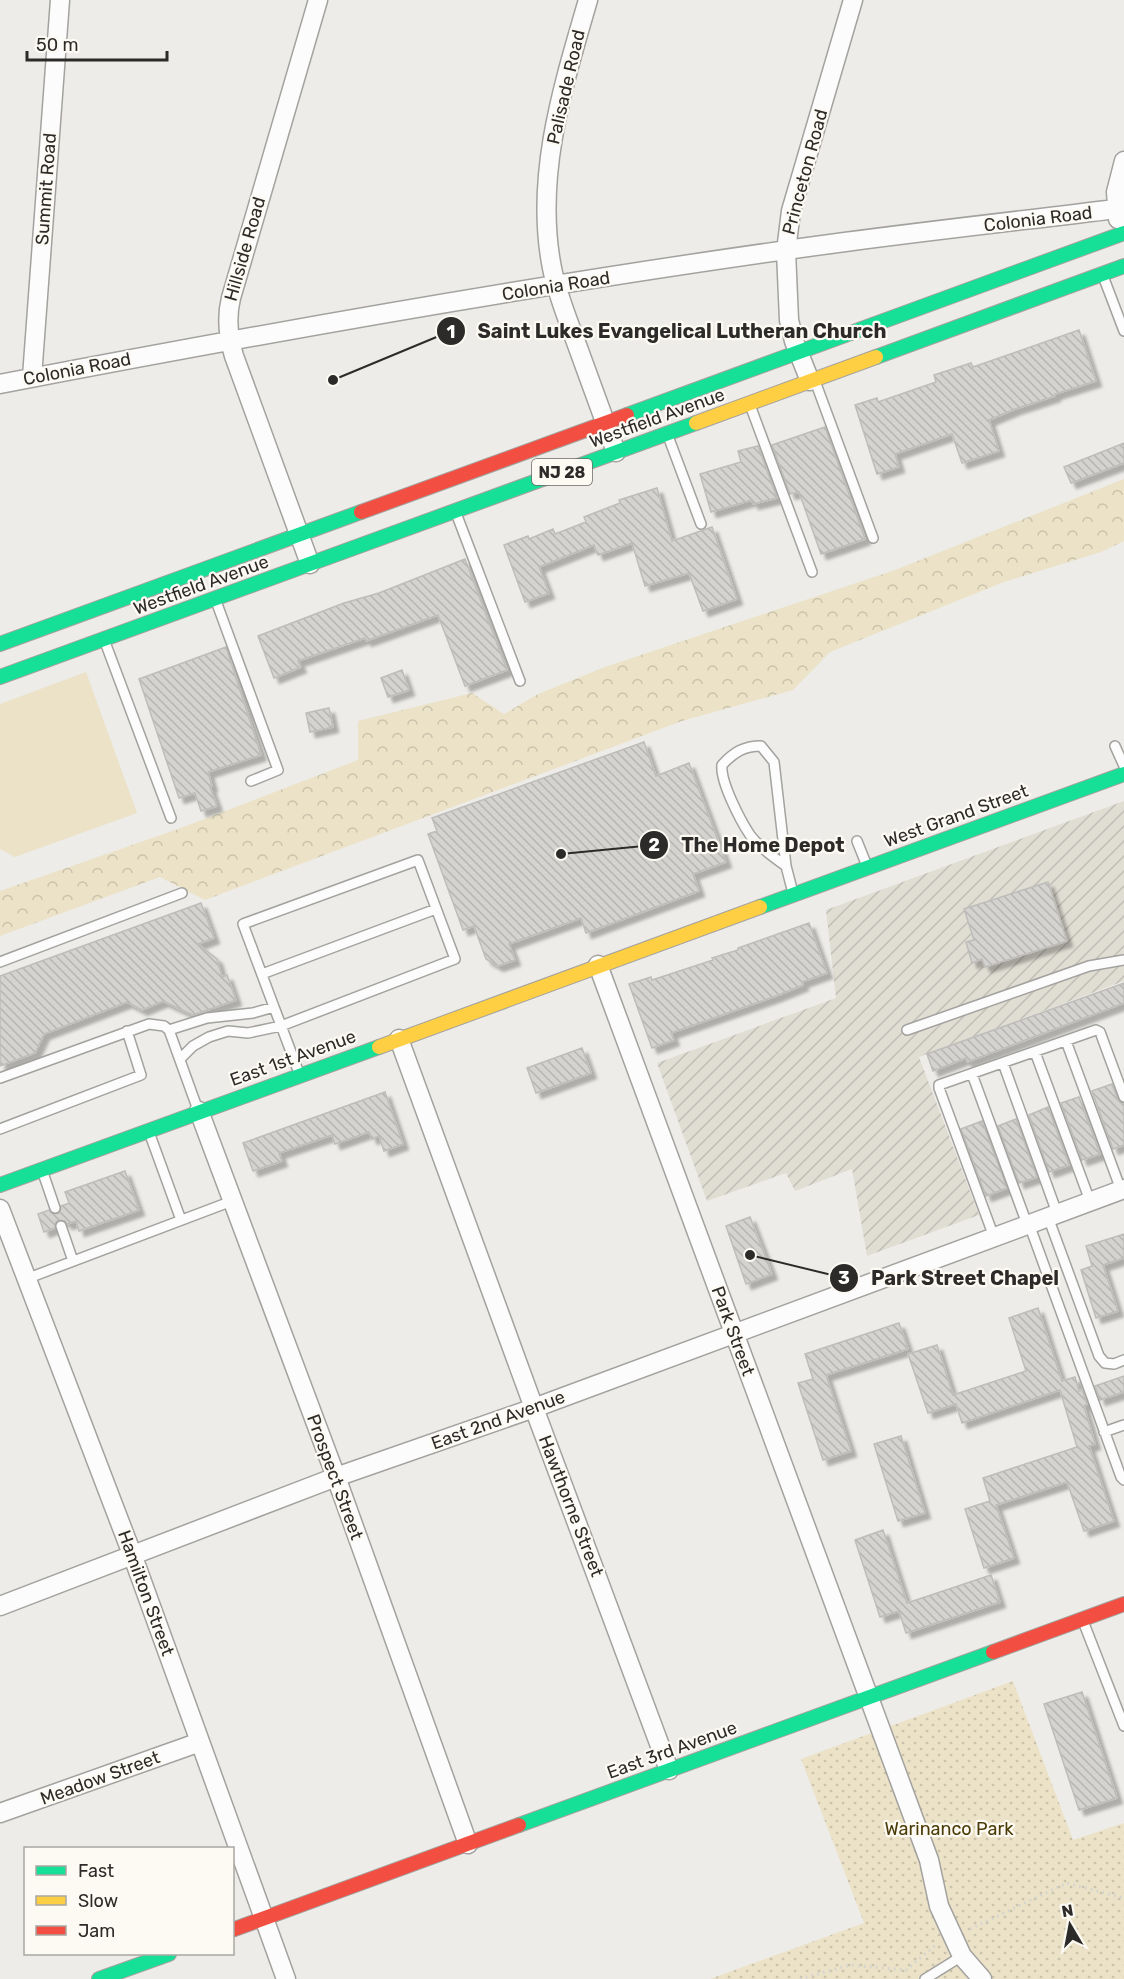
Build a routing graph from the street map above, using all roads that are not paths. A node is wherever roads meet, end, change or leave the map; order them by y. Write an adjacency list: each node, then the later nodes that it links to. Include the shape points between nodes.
1 (60, 0): 15 (street, Summit Road)
2 (318, 0): 13 (street, Hillside Road, via 231,298)
3 (588, 0): 11 (street, Palisade Road, via 560,97 550,159 548,236)
4 (853, 0): 8 (street, Princeton Road, via 791,211)
5 (1124, 161): 6 (street, via 1117,183)
6 (1116, 209): 7 (street); 8 (street, Colonia Road)
7 (1123, 235): 14 (main road, Westfield Avenue / NJ 28)
8 (786, 251): 11 (street, Colonia Road); 14 (street, Princeton Road, via 789,321)
9 (1124, 266): 10 (main road, Westfield Avenue / NJ 28)
10 (1103, 273): 12 (lane); 16 (main road, Westfield Avenue / NJ 28)
11 (556, 286): 13 (street, Colonia Road); 19 (street, Palisade Road)
12 (1124, 331)
13 (229, 340): 15 (street, Colonia Road); 24 (street, Hillside Road)
14 (798, 352): 16 (street, Princeton Road); 19 (main road, Westfield Avenue / NJ 28)
15 (32, 377): 17 (street, Colonia Road)
16 (812, 380): 18 (main road, Westfield Avenue / NJ 28); 25 (lane)
17 (0, 384)
18 (749, 403): 20 (main road, Westfield Avenue / NJ 28); 27 (lane)
19 (605, 423): 21 (street, Palisade Road); 24 (main road, Westfield Avenue / NJ 28)
20 (667, 433): 21 (main road, Westfield Avenue / NJ 28); 23 (lane)
21 (616, 452): 22 (main road, Westfield Avenue / NJ 28)
22 (455, 511): 26 (main road, Westfield Avenue / NJ 28); 32 (lane)
23 (701, 524)
24 (299, 535): 26 (street, Hillside Road); 30 (main road, Westfield Avenue / NJ 28)
25 (873, 538)
26 (310, 564): 28 (main road, Westfield Avenue / NJ 28)
27 (812, 572)
28 (216, 598): 29 (main road, Westfield Avenue / NJ 28); 36 (lane, via 278,770)
29 (104, 639): 31 (main road, Westfield Avenue / NJ 28); 37 (lane)
30 (0, 644)
31 (0, 677)
32 (520, 681)
33 (1115, 746): 34 (lane)
34 (1124, 766)
35 (1124, 774): 40 (main road, West Grand Street)
36 (251, 781)
37 (171, 818)
38 (857, 841): 40 (lane)
39 (786, 866): 39 (lane, via 750,835 723,782 722,765 733,752 761,746 774,762); 42 (lane)
40 (868, 868): 42 (main road, West Grand Street)
41 (182, 893): 45 (lane)
42 (794, 895): 46 (main road, West Grand Street)
43 (436, 909): 47 (lane); 47 (lane, via 418,860 243,924); 49 (lane, via 455,959)
44 (1124, 960): 51 (lane, via 1089,966)
45 (0, 962)
46 (598, 965): 53 (main road, East 1st Avenue); 79 (street, Park Street)
47 (262, 974): 48 (lane)
48 (274, 1007): 49 (lane); 50 (lane, via 207,1018)
49 (281, 1026): 56 (lane, via 248,1033 228,1030 193,1046); 59 (lane)
50 (169, 1030): 52 (lane, via 149,1024); 56 (lane)
51 (907, 1030)
52 (127, 1031): 60 (lane); 63 (lane, via 141,1075)
53 (399, 1039): 59 (main road, East 1st Avenue); 81 (street, Hawthorne Street)
54 (1066, 1041): 55 (lane); 61 (lane, via 1100,1032); 67 (lane)
55 (1035, 1052): 57 (lane); 69 (lane)
56 (180, 1059): 62 (lane)
57 (1003, 1063): 58 (lane); 72 (lane)
58 (972, 1074): 74 (lane); 76 (lane, via 939,1085 939,1089)
59 (299, 1075): 62 (main road, East 1st Avenue)
60 (0, 1078)
61 (1124, 1098)
62 (199, 1111): 64 (main road, East 1st Avenue); 68 (street, Prospect Street)
63 (0, 1129)
64 (148, 1130): 65 (main road, East 1st Avenue); 73 (lane)
65 (42, 1169): 66 (main road, East 1st Avenue); 70 (lane)
66 (0, 1185)
67 (1123, 1189): 69 (street, East 2nd Avenue)
68 (232, 1201): 73 (lane); 84 (street, Prospect Street)
69 (1090, 1201): 72 (street, East 2nd Avenue)
70 (55, 1208)
71 (0, 1209): 78 (street, Hamilton Street)
72 (1053, 1215): 74 (street, East 2nd Avenue); 80 (lane, via 1099,1356 1105,1363)
73 (181, 1220): 77 (lane)
74 (1028, 1224): 76 (street, East 2nd Avenue); 83 (lane)
75 (61, 1226): 77 (lane)
76 (995, 1236): 79 (street, East 2nd Avenue)
77 (73, 1262): 78 (lane)
78 (26, 1279): 86 (street, Hamilton Street)
79 (734, 1333): 81 (street, East 2nd Avenue); 90 (street, Park Street)
80 (1124, 1360)
81 (534, 1408): 84 (street, East 2nd Avenue); 93 (street, Hawthorne Street)
82 (1124, 1425): 83 (lane)
83 (1104, 1432): 85 (lane)
84 (336, 1477): 86 (street, East 2nd Avenue); 95 (street, Prospect Street)
85 (1124, 1480)
86 (132, 1554): 88 (street, East 2nd Avenue); 92 (street, Hamilton Street)
87 (1124, 1604): 89 (main road, East 3rd Avenue)
88 (0, 1606)
89 (1082, 1619): 90 (main road, East 3rd Avenue); 91 (lane)
90 (868, 1698): 93 (main road, East 3rd Avenue); 99 (street, Park Street, via 928,1860 939,1906)
91 (1124, 1726)
92 (200, 1742): 94 (street, Meadow Street); 96 (street, Hamilton Street)
93 (669, 1770): 95 (main road, East 3rd Avenue)
94 (0, 1813)
95 (468, 1844): 96 (main road, East 3rd Avenue)
96 (264, 1919): 97 (main road, East 3rd Avenue); 101 (street, Hamilton Street)
97 (234, 1929)
98 (164, 1955): 100 (main road)
99 (962, 1956): 102 (lane); 103 (street, Park Street)
100 (99, 1979)
101 (286, 1979)
102 (925, 1979)
103 (982, 1979)

